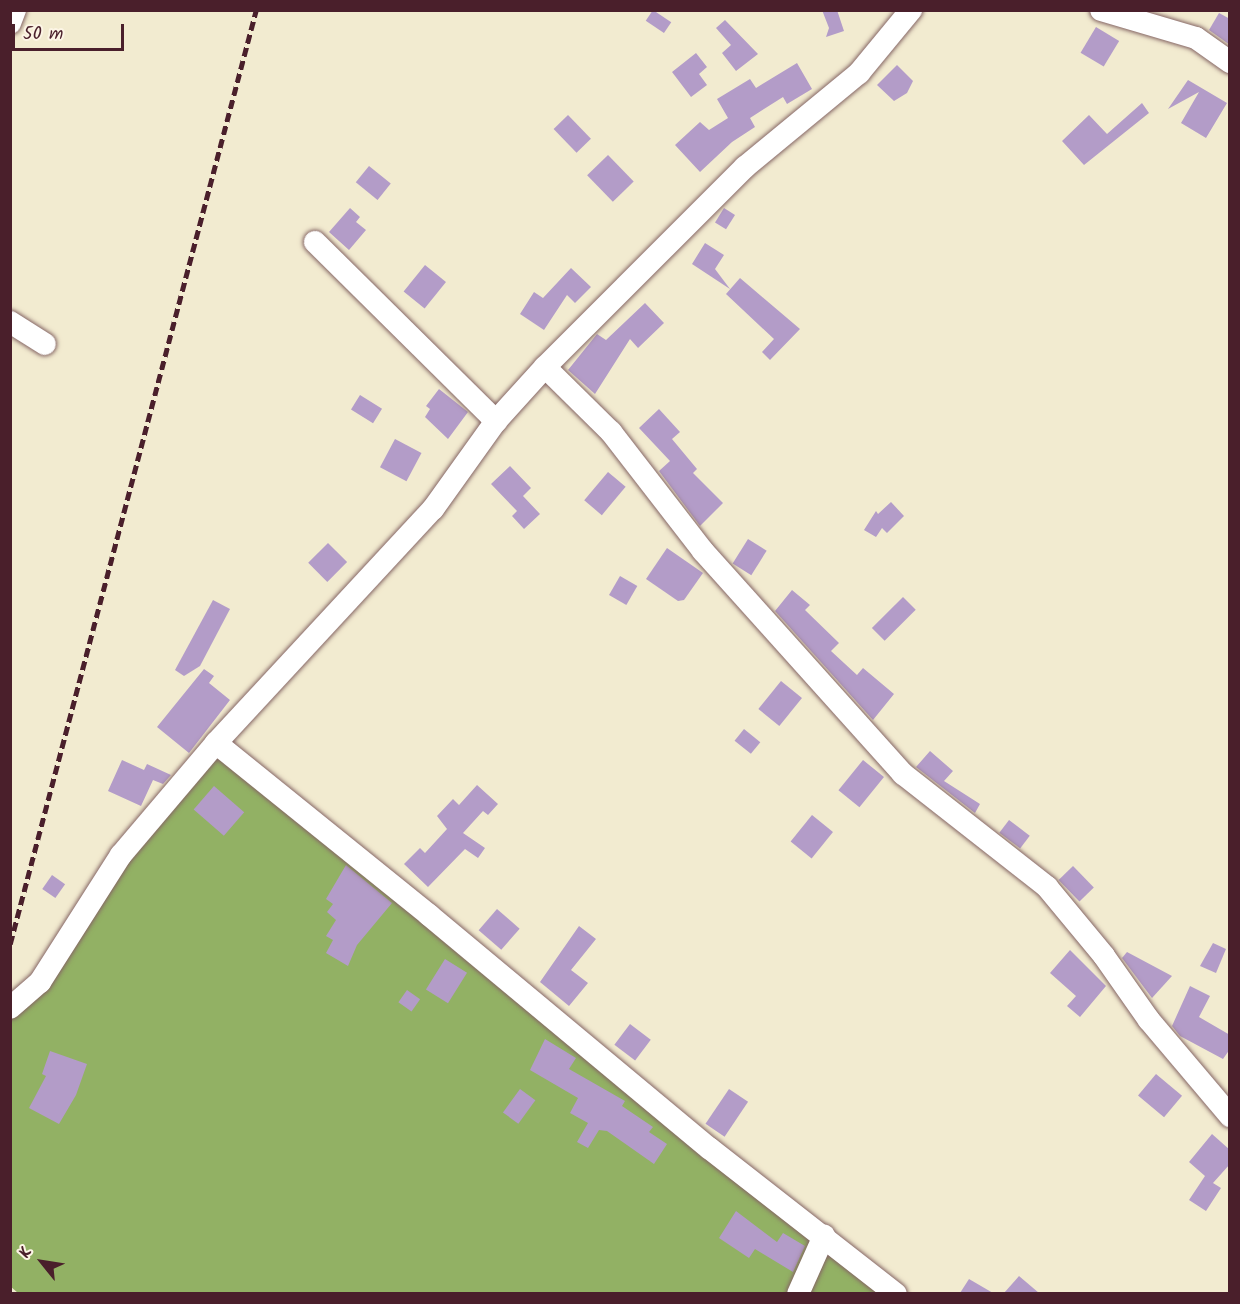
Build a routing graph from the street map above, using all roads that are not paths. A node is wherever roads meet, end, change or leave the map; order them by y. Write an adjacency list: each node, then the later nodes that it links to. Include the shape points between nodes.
1 (15, 10): 4 (street)
2 (911, 10): 9 (street, via 859,73 745,167)
3 (1101, 10): 5 (street, via 1196,38)
4 (10, 23)
5 (1230, 62)
6 (315, 242): 10 (street)
7 (10, 322): 8 (street)
8 (45, 344)
9 (545, 367): 10 (street); 13 (street, via 611,432 703,550 903,774 1047,887 1104,956 1149,1020)
10 (496, 421): 11 (street, via 434,509)
11 (216, 743): 12 (street, via 121,855 40,982); 14 (street, via 709,1148)
12 (10, 1008)
13 (1230, 1116)
14 (824, 1236): 15 (street); 16 (street)
15 (798, 1293)
16 (896, 1293)

